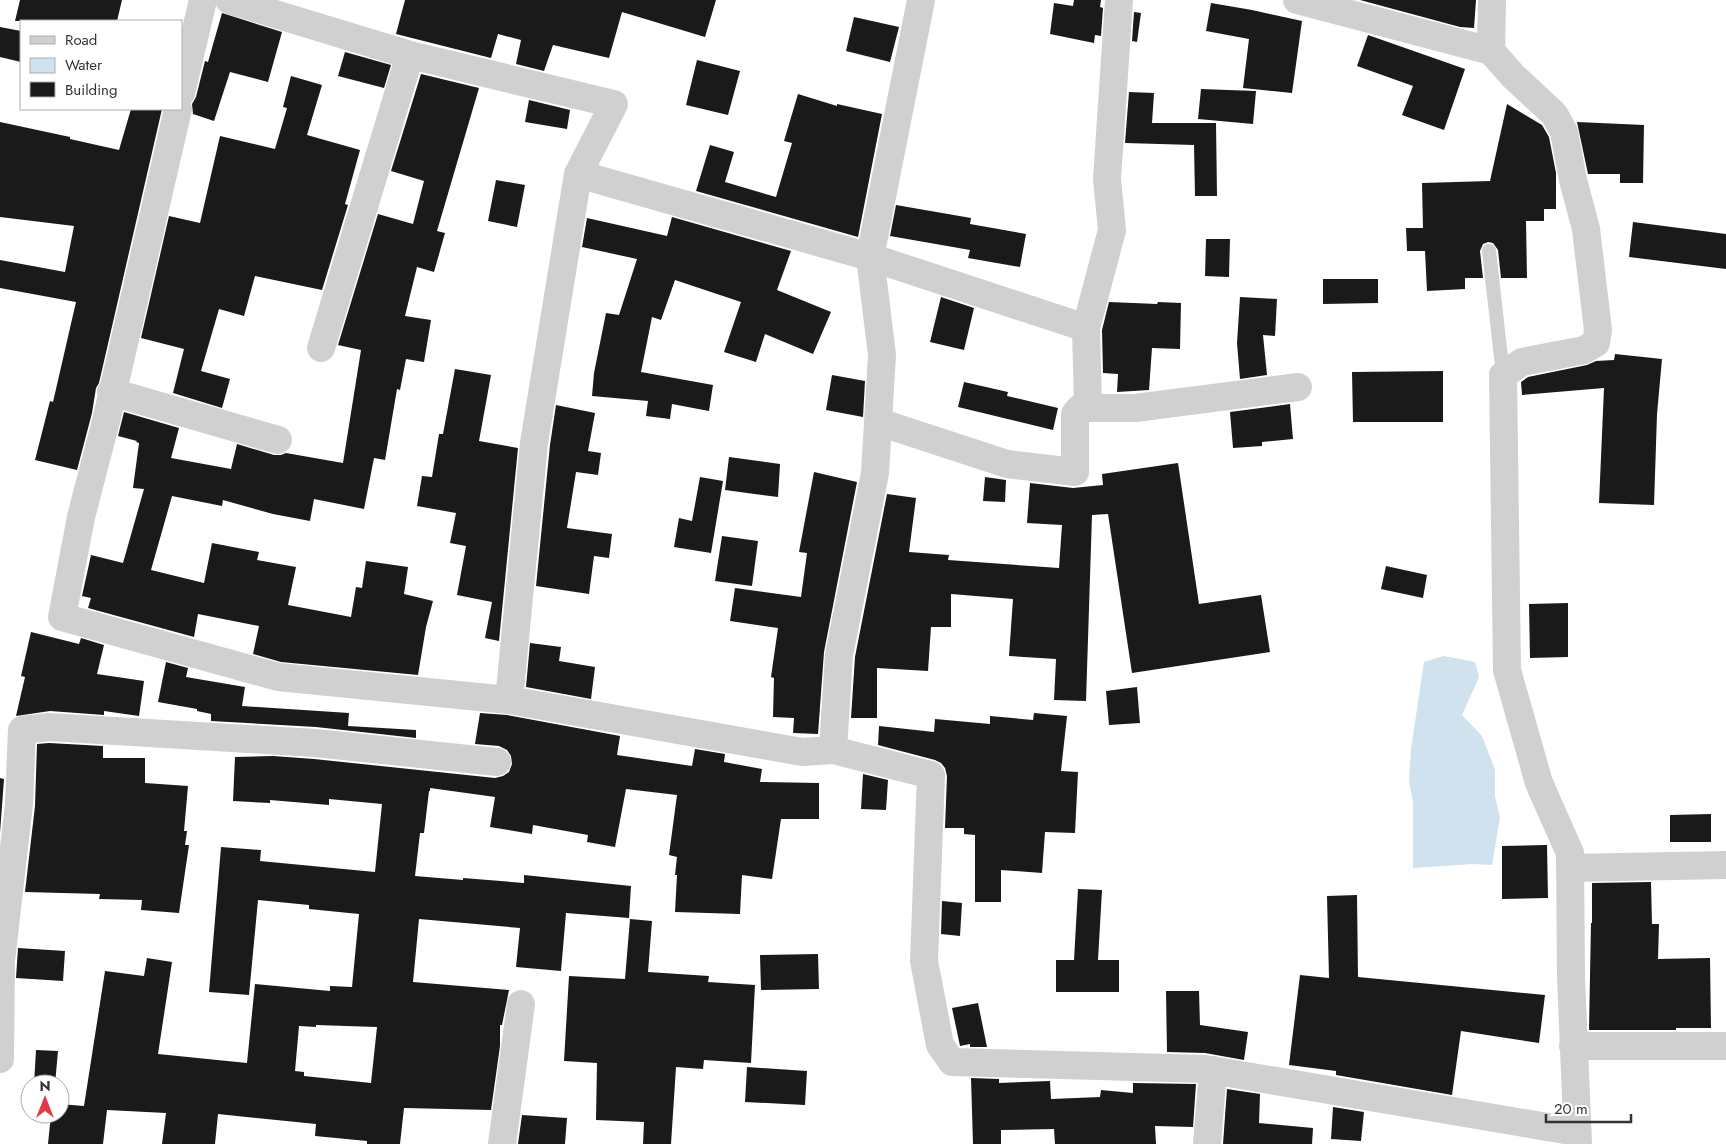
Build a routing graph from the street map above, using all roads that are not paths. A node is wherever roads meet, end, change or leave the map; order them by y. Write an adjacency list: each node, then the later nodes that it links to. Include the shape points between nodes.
1 (203, 0): 9 (street)
2 (229, 0): 8 (street)
3 (921, 0): 13 (street)
4 (1118, 0): 14 (street, via 1107,179 1112,230)
5 (1297, 0): 7 (street)
6 (1492, 0): 7 (street)
7 (1491, 51): 16 (street, via 1554,114 1564,132 1586,229 1598,330 1596,344 1584,350 1522,362)
8 (410, 55): 11 (street, via 614,104); 15 (street)
9 (182, 90)
10 (178, 110): 18 (street)
11 (578, 174): 13 (street); 22 (street, via 534,443)
12 (1488, 251): 16 (lane)
13 (870, 257): 14 (street); 23 (street, via 882,355 875,473 839,655)
14 (1086, 328): 19 (street)
15 (321, 348)
16 (1503, 374): 26 (street, via 1507,670 1539,783 1570,853)
17 (1298, 387): 19 (street, via 1135,408)
18 (111, 392): 21 (street); 22 (street, via 81,516 62,617 278,677)
19 (1088, 408): 20 (street, via 1079,409 1075,414 1075,472 1007,464)
20 (888, 425)
21 (278, 440)
22 (509, 700): 23 (street, via 802,752)
23 (833, 750): 31 (street, via 931,775 924,962 940,1045 952,1062)
24 (497, 762): 30 (street, via 315,743 58,728 22,730 19,804 1,961)
25 (1726, 865): 26 (street)
26 (1570, 868): 28 (street)
27 (521, 1004): 33 (street)
28 (1573, 1046): 29 (street); 32 (street)
29 (1726, 1046)
30 (0, 1059)
31 (1212, 1070): 32 (street); 34 (street)
32 (1577, 1138)
33 (502, 1144)
34 (1207, 1144)

